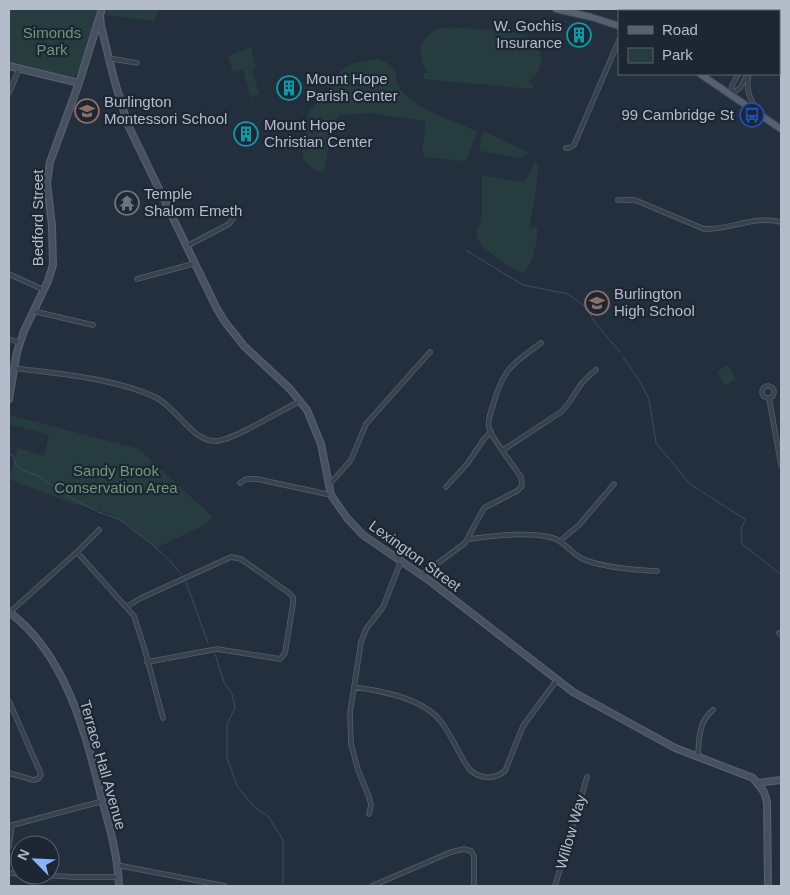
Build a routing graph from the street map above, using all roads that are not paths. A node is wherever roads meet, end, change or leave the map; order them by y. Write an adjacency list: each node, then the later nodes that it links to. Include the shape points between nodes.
1 (102, 9): 4 (street, Bedford Street)
2 (556, 9): 3 (main road)
3 (576, 11): 5 (main road)
4 (100, 16): 6 (street, Bedford Street); 8 (street, Lexington Street)
5 (618, 26)
6 (94, 39): 8 (street, Lexington Street, via 101,43); 16 (street, Bedford Street)
7 (618, 42): 21 (street, via 574,145)
8 (108, 55): 9 (street); 25 (street, Lexington Street, via 128,125)
9 (137, 63)
10 (9, 66): 11 (street)
11 (19, 69): 16 (street); 17 (street)
12 (702, 75): 18 (main road)
13 (738, 75): 18 (street)
14 (747, 75): 18 (street, via 740,88)
15 (748, 75): 19 (street, via 748,94)
16 (79, 83): 29 (street, Bedford Street, via 48,172 53,265)
17 (9, 93)
18 (730, 94): 19 (main road)
19 (761, 114): 20 (main road)
20 (781, 129)
21 (566, 148)
22 (618, 200): 24 (street, via 635,200 704,229 755,220)
23 (237, 212): 25 (street, via 229,224)
24 (781, 222)
25 (187, 246): 26 (street, Lexington Street)
26 (196, 263): 28 (street); 40 (street, Lexington Street, via 220,315 232,332)
27 (9, 274): 29 (street)
28 (136, 279)
29 (44, 290): 30 (street, Bedford Street)
30 (33, 311): 31 (street); 33 (street, Bedford Street)
31 (93, 325)
32 (9, 339): 33 (street)
33 (20, 343): 36 (street, Bedford Street)
34 (541, 343): 41 (street, via 512,365 501,380 489,419)
35 (430, 352): 46 (street, via 366,424 351,460)
36 (14, 368): 39 (street, Bedford Street); 40 (street, via 73,375 142,392 166,403 194,432 208,440 220,441 231,437)
37 (596, 370): 42 (street, via 584,379 561,412)
38 (769, 398): 43 (street)
39 (9, 399)
40 (300, 401): 46 (street, Lexington Street, via 318,437)
41 (491, 432): 42 (street); 47 (street)
42 (503, 450): 50 (street, via 521,477 522,486 484,508)
43 (781, 465)
44 (240, 483): 48 (street, via 246,479 257,479)
45 (614, 484): 51 (street, via 579,525)
46 (329, 485): 48 (street, Lexington Street)
47 (446, 487)
48 (332, 495): 53 (street, Lexington Street, via 359,532)
49 (99, 530): 52 (street)
50 (468, 539): 51 (street, via 534,535); 55 (street)
51 (560, 541): 54 (street, via 571,552 588,561)
52 (77, 552): 56 (street); 57 (street)
53 (401, 561): 55 (street, Lexington Street); 60 (street, via 383,607 364,635)
54 (657, 571)
55 (422, 575): 59 (street, Lexington Street)
56 (126, 606): 58 (street, via 135,619); 58 (street, via 231,557 241,560 293,597 285,653 280,658 220,649)
57 (9, 612): 69 (street, Terrace Hall Avenue, via 33,634 69,693)
58 (148, 662): 63 (street)
59 (557, 680): 60 (street, via 523,726 505,771 489,778 470,770 444,725 430,710 412,701); 64 (street, Lexington Street, via 601,709)
60 (354, 687): 70 (street, via 350,738 369,797)
61 (9, 701): 65 (street, via 40,777 33,780)
62 (713, 710): 64 (street, via 702,723)
63 (163, 718)
64 (698, 758): 68 (street, Lexington Street, via 747,774)
65 (9, 773)
66 (587, 777): 82 (street, Willow Way)
67 (781, 780): 68 (street)
68 (758, 783): 83 (street, via 768,806)
69 (103, 801): 71 (street); 73 (street, Terrace Hall Avenue)
70 (369, 814)
71 (10, 826): 72 (street)
72 (9, 847)
73 (117, 865): 75 (street, Terrace Hall Avenue); 78 (street)
74 (60, 876): 75 (street)
75 (118, 876): 77 (street, Terrace Hall Avenue)
76 (383, 882): 79 (street); 80 (street); 81 (street, via 451,852 467,849 474,856)
77 (119, 886)
78 (224, 886)
79 (372, 886)
80 (385, 886)
81 (474, 886)
82 (555, 886)
83 (768, 886)

